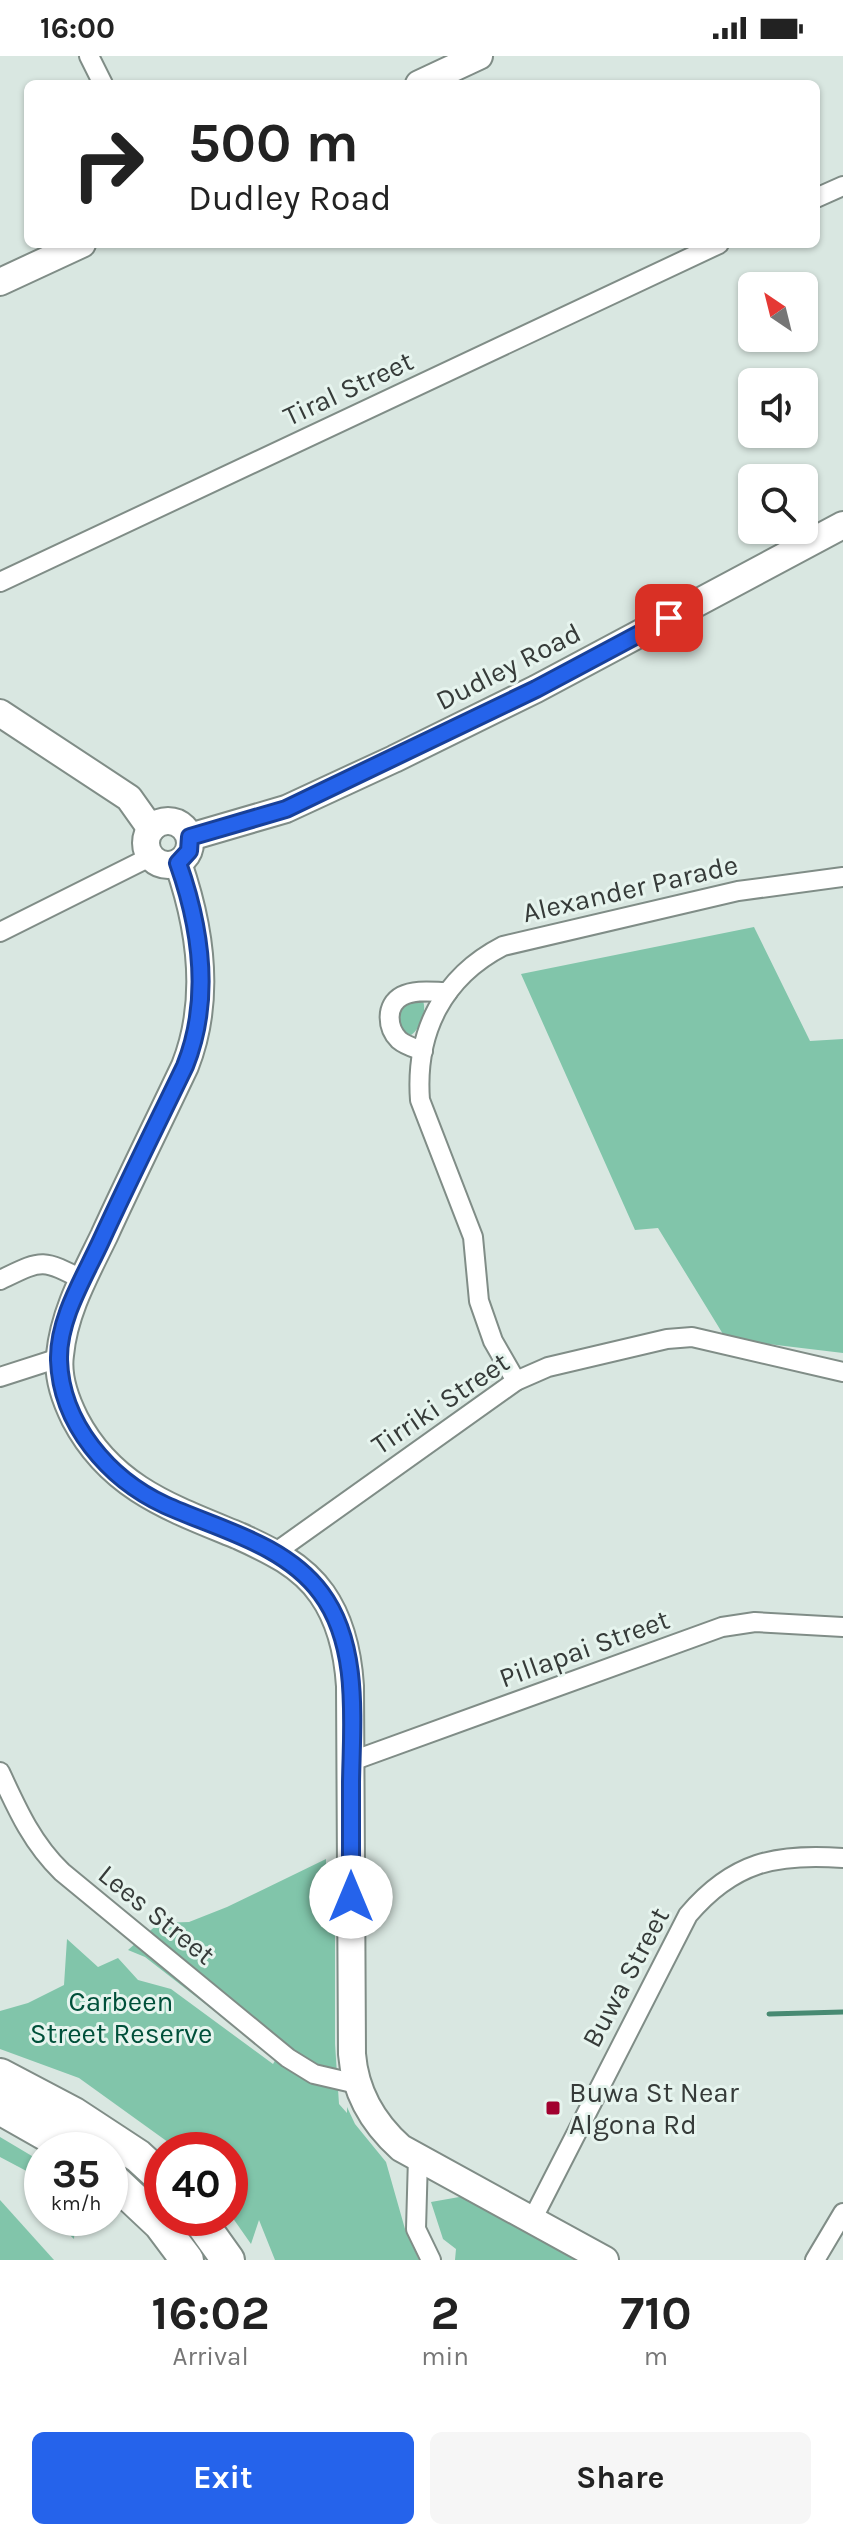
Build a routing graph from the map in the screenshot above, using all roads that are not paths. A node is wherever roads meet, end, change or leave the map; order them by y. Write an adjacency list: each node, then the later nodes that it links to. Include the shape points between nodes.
1 (89, 56): 3 (street)
2 (479, 56): 4 (street)
3 (101, 80)
4 (428, 80)
5 (843, 186): 6 (street)
6 (820, 196)
7 (73, 248): 9 (street)
8 (710, 248): 11 (street, Tiral Street)
9 (0, 282)
10 (843, 525): 14 (street, Dudley Road, via 394,759 286,809)
11 (0, 582)
12 (0, 713): 13 (street, via 129,798)
13 (151, 829): 14 (street, via 176,822); 15 (street, via 146,841)
14 (190, 837): 16 (street, via 189,851)
15 (150, 857): 16 (street, via 163,865); 18 (street)
16 (178, 863): 22 (street, via 199,944 196,1031 185,1066)
17 (843, 877): 19 (street, Alexander Parade, via 738,891 503,946 478,959)
18 (0, 932)
19 (448, 992): 20 (street, Alexander Parade); 20 (street, via 400,996 391,1011 390,1026 399,1040)
20 (423, 1051): 26 (street, Alexander Parade, via 419,1078 426,1119 473,1237 479,1301 493,1341)
21 (0, 1280): 22 (street, via 46,1262)
22 (83, 1280): 23 (street, via 72,1302)
23 (59, 1358): 25 (street); 27 (street, via 69,1407 96,1452 119,1477 164,1504)
24 (843, 1372): 26 (street, Tirriki Street, via 692,1337 548,1367)
25 (0, 1377)
26 (516, 1381): 27 (street, Tirriki Street)
27 (276, 1552): 29 (street, via 309,1578 339,1629 349,1666)
28 (843, 1627): 29 (street, Pillapai Street, via 755,1622 722,1627)
29 (352, 1761): 33 (street, via 352,2054)
30 (0, 1772): 33 (street, Lees Street, via 24,1825 62,1872 288,2058 314,2074)
31 (843, 1858): 40 (street, Buwa Street, via 804,1855 752,1866 725,1880 695,1906)
32 (0, 2075): 37 (highway, via 74,2114)
33 (357, 2084): 36 (street, via 387,2135)
34 (0, 2108): 35 (highway)
35 (42, 2132)
36 (418, 2157): 40 (street); 44 (street, via 416,2229)
37 (144, 2162)
38 (128, 2194): 42 (highway)
39 (843, 2213): 46 (street)
40 (532, 2220): 45 (street)
41 (211, 2236): 43 (highway)
42 (187, 2260)
43 (228, 2260)
44 (431, 2260)
45 (605, 2260)
46 (815, 2260)

